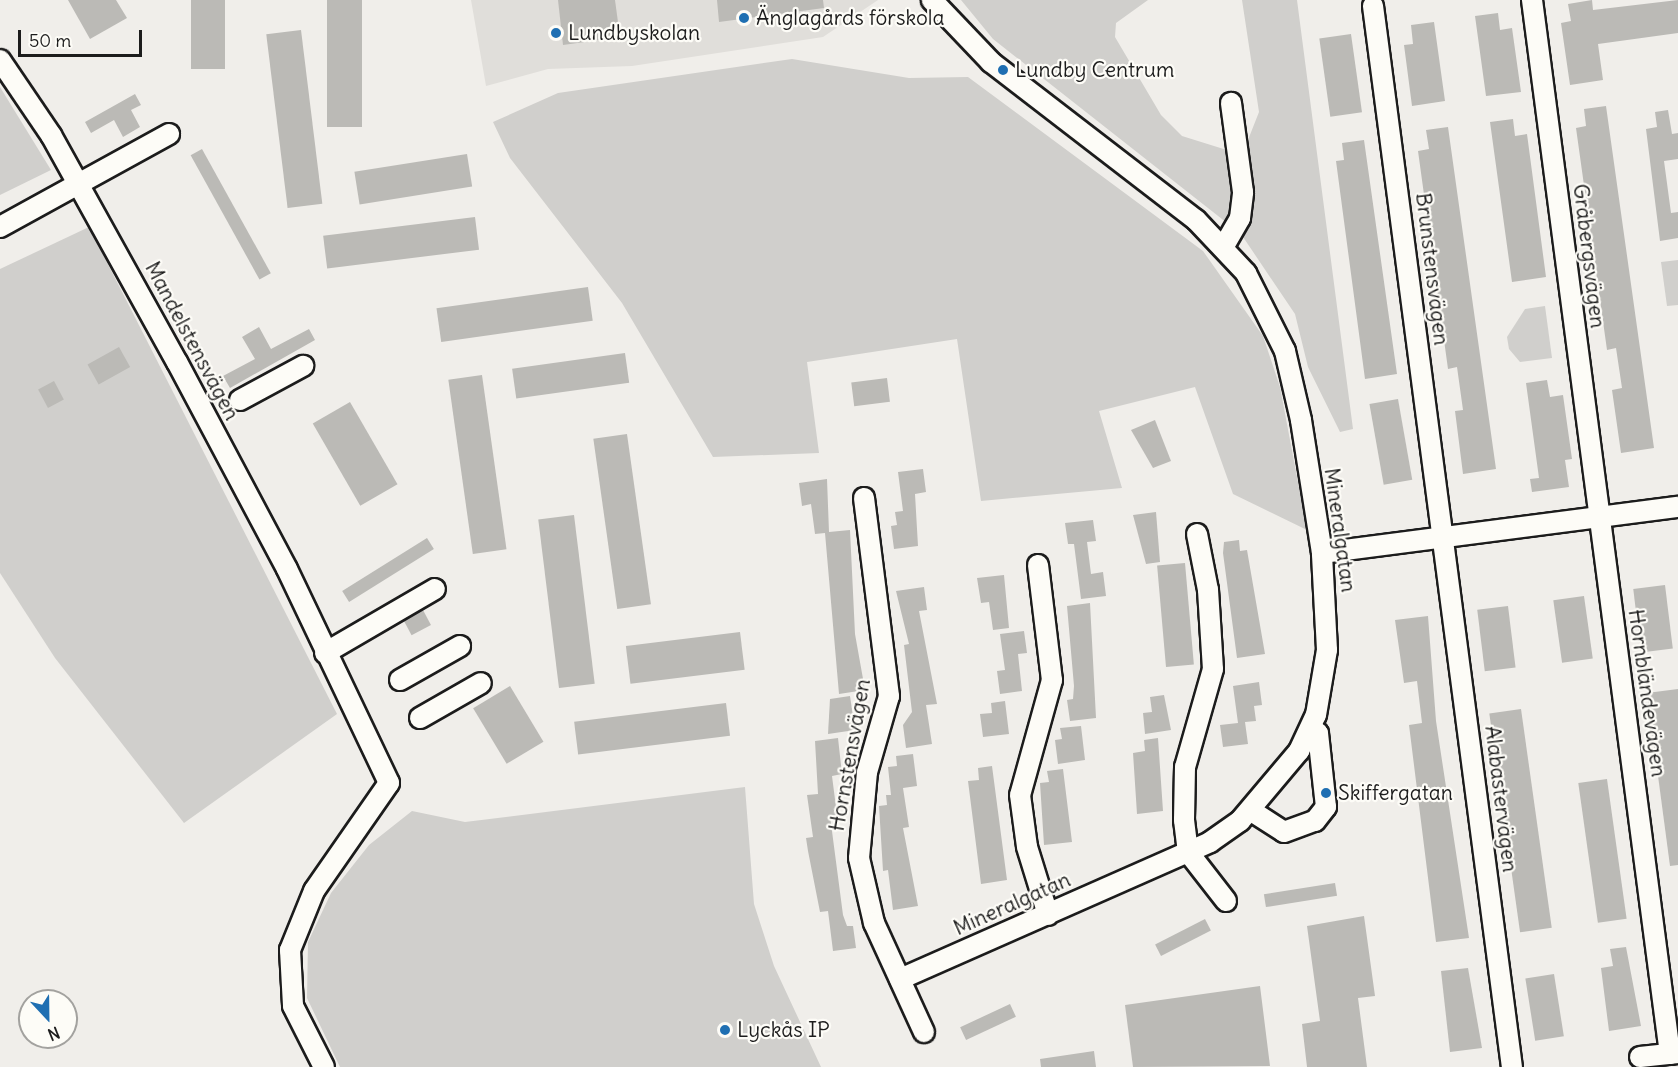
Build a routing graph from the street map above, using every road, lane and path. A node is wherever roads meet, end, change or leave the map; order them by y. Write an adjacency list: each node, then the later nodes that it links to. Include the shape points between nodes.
1 (932, 0): 9 (street, Mineralgatan, via 991,62)
2 (1532, 0): 14 (street, Gråbergsvägen)
3 (1373, 6): 16 (street, Brunstensvägen)
4 (0, 60): 7 (street, Mandelstensvägen)
5 (1231, 103): 9 (street, via 1244,192 1240,218)
6 (169, 134): 7 (street)
7 (78, 183): 8 (street); 21 (street, Mandelstensvägen, via 287,569)
8 (0, 227)
9 (1224, 246): 17 (street, Mineralgatan, via 1264,304 1285,351)
10 (303, 366): 11 (street)
11 (240, 400)
12 (864, 498): 30 (street, Hornstensvägen, via 889,696 867,772 858,858 874,922)
13 (1678, 507): 14 (street)
14 (1600, 518): 16 (street); 32 (street, Hornbländevägen)
15 (1197, 534): 27 (street, via 1208,590 1213,669 1185,767)
16 (1443, 538): 17 (street); 35 (street, Alabastervägen)
17 (1322, 554): 25 (street, Mineralgatan, via 1327,650)
18 (1038, 565): 29 (street, via 1053,680 1020,795 1027,847)
19 (435, 589): 21 (street)
20 (460, 646): 22 (street)
21 (325, 653): 34 (street, Mandelstensvägen, via 388,783 356,836 314,891 290,950 293,1006)
22 (400, 680)
23 (482, 683): 24 (street)
24 (420, 718)
25 (1310, 729): 26 (street, Mineralgatan, via 1299,751); 26 (street, via 1318,733 1326,807 1315,821 1284,832)
26 (1250, 810): 27 (street, Mineralgatan)
27 (1188, 852): 28 (street); 29 (street, Mineralgatan)
28 (1226, 901)
29 (1048, 915): 30 (street, Mineralgatan)
30 (900, 979): 31 (street, Hornstensvägen)
31 (924, 1032)
32 (1674, 1053): 33 (street, Hornbländevägen)
33 (1640, 1057)
34 (324, 1067)
35 (1512, 1067)

